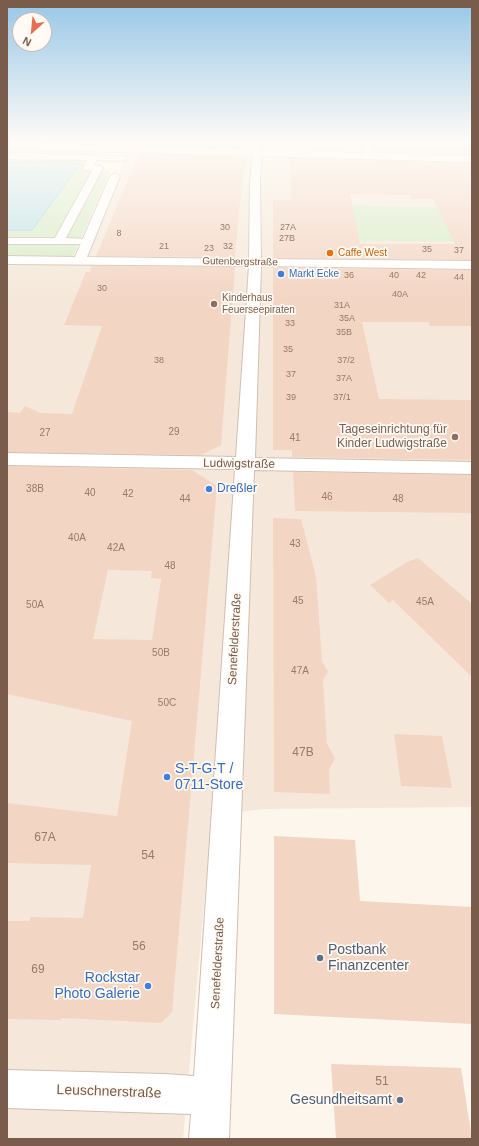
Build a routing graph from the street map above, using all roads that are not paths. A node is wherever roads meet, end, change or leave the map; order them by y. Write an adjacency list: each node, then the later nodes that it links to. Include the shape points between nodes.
1 (84, 193): 5 (street)
2 (108, 193): 6 (street)
3 (255, 193): 9 (street, Senefelderstraße)
4 (7, 241): 5 (street)
5 (58, 242): 6 (street)
6 (87, 242): 8 (street)
7 (7, 260): 8 (street, Gutenbergstraße)
8 (80, 260): 9 (street, Gutenbergstraße)
9 (255, 262): 10 (street, Gutenbergstraße); 12 (street, Senefelderstraße)
10 (472, 265)
11 (7, 459): 12 (street, Ludwigstraße)
12 (245, 465): 13 (street, Ludwigstraße); 15 (street, Senefelderstraße)
13 (472, 468)
14 (7, 1089): 15 (street, Leuschnerstraße, via 164,1093)
15 (211, 1097): 16 (street, Senefelderstraße)
16 (209, 1139)

